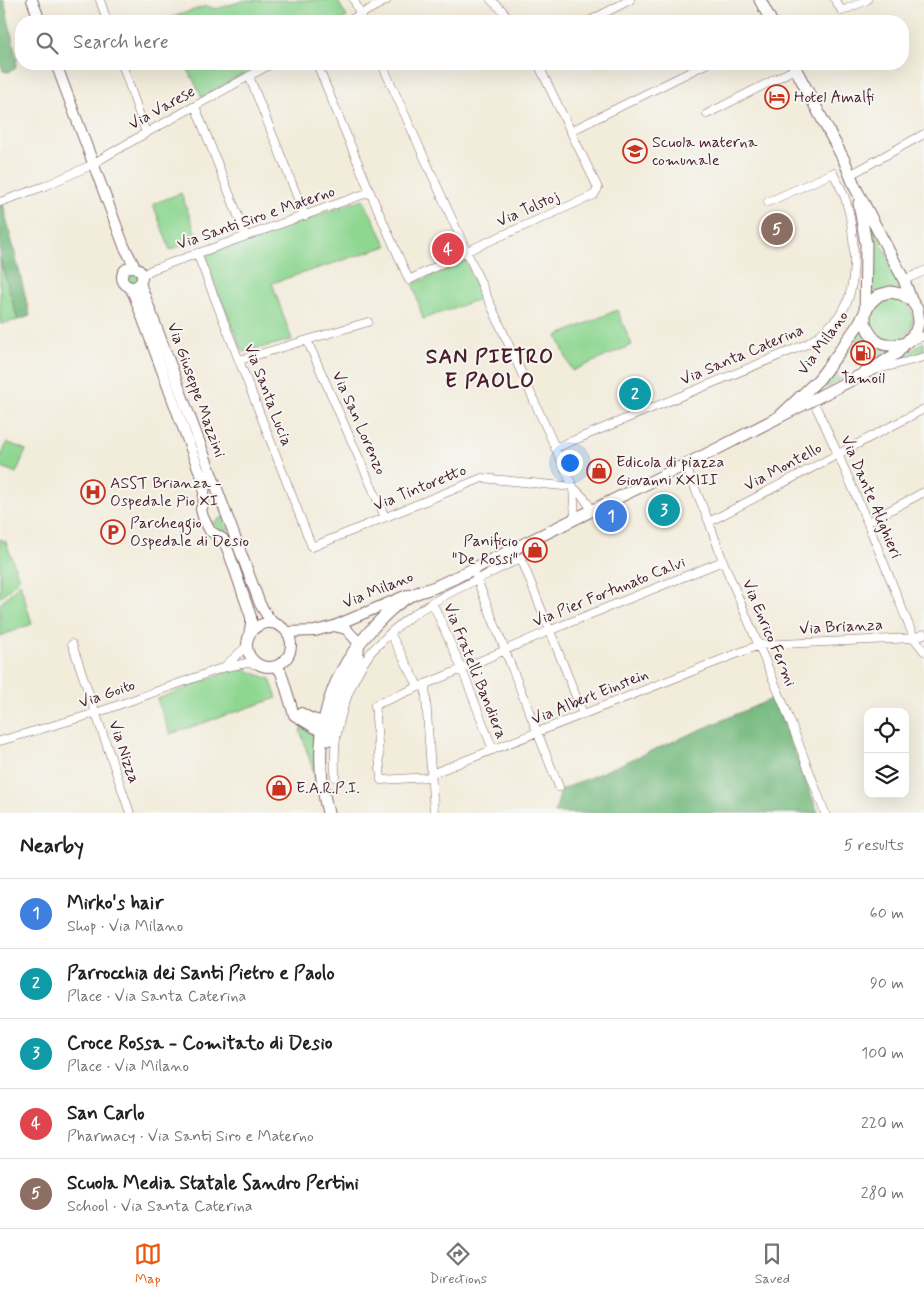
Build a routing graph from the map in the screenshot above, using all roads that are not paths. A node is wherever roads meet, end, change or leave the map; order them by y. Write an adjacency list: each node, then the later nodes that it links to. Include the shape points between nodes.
1 (32, 0): 10 (street)
2 (100, 0): 11 (street)
3 (354, 0): 12 (street)
4 (386, 0): 13 (street)
5 (491, 0): 14 (street)
6 (630, 0): 15 (street)
7 (760, 0): 16 (main road)
8 (835, 0): 9 (street, via 842,12)
9 (866, 0)
10 (38, 15)
11 (105, 15)
12 (360, 15)
13 (365, 15)
14 (506, 15)
15 (601, 15)
16 (768, 15)
17 (58, 70): 32 (street)
18 (124, 70): 30 (street)
19 (260, 70): 26 (street, Via Varese)
20 (319, 70): 35 (street)
21 (385, 70): 41 (street)
22 (541, 70): 29 (street)
23 (694, 70): 29 (street)
24 (787, 70): 28 (street)
25 (796, 70): 33 (main road, Via Milano)
26 (249, 76): 27 (street, Via Varese); 38 (street)
27 (195, 106): 30 (street, Via Varese); 39 (street)
28 (707, 114)
29 (571, 131): 41 (street, Via Tolstoj, via 598,188 594,195)
30 (146, 133): 32 (street, Via Varese)
31 (924, 134): 33 (street)
32 (94, 164): 36 (street, Via Varese); 40 (street)
33 (850, 175): 34 (main road, Via Milano)
34 (855, 186): 47 (main road, Via Milano); 51 (main road, Via Milano, via 866,244)
35 (370, 192): 38 (street, Via Santi Siro e Materno); 41 (street, via 408,280)
36 (0, 202)
37 (768, 202): 63 (street, Via Santa Caterina, via 833,173 845,198 853,239 850,296 842,313 828,329 807,344)
38 (305, 216): 39 (street, Via Santi Siro e Materno)
39 (246, 236): 42 (street, Via Santi Siro e Materno)
40 (124, 246): 43 (street); 44 (street)
41 (467, 251): 63 (street)
42 (197, 253): 45 (street, Via Santi Siro e Materno); 58 (street, Via Santa Lucia)
43 (136, 268): 44 (street); 45 (street, Via Santi Siro e Materno); 48 (street, via 140,271)
44 (124, 270): 49 (street, via 123,281)
45 (151, 270): 48 (street, Via Santi Siro e Materno)
46 (924, 271): 47 (street)
47 (904, 280): 50 (main road, Via Milano)
48 (141, 281): 49 (street); 69 (street, Via Giuseppe Mazzini)
49 (129, 286): 68 (street, Via Giuseppe Mazzini, via 205,483)
50 (914, 305): 51 (main road, via 902,294 890,292 871,302); 52 (street); 56 (main road, via 919,320 916,331)
51 (866, 311): 56 (main road, via 865,323 877,342 887,346); 62 (main road, Via Milano, via 819,379)
52 (924, 320)
53 (368, 322): 55 (street)
54 (924, 336): 56 (street)
55 (307, 340): 58 (street); 71 (street, Via San Lorenzo)
56 (906, 343): 59 (main road, Via Milano)
57 (924, 357): 59 (street)
58 (240, 360): 75 (street, Via Santa Lucia)
59 (869, 372): 62 (main road, Via Milano)
60 (817, 409): 64 (street, Via Dante Alighieri)
61 (924, 409): 64 (street, Via Montello)
62 (779, 417): 65 (main road, Via Milano)
63 (555, 448): 66 (street)
64 (838, 454): 73 (street, Via Montello); 74 (street, Via Dante Alighieri)
65 (685, 464): 70 (main road, Via Milano); 73 (street, Via Enrico Fermi)
66 (573, 486): 70 (street); 71 (street, Via Tintoretto, via 482,478); 72 (street)
67 (924, 492): 74 (street)
68 (203, 505): 69 (street, via 212,503); 87 (street, Via Giuseppe Mazzini, via 203,517 210,531 223,539 229,553 250,617)
69 (224, 507): 81 (street, Via Giuseppe Mazzini, via 260,604)
70 (592, 510): 72 (main road, Via Milano)
71 (385, 517): 75 (street, Via Tintoretto)
72 (576, 518): 77 (main road, Via Milano)
73 (709, 522): 76 (street, Via Enrico Fermi)
74 (868, 522): 88 (street, Via Dante Alighieri)
75 (312, 547)
76 (723, 561): 83 (street, Via Pier Fortunato Calvi); 91 (street, Via Enrico Fermi)
77 (473, 569): 78 (street); 79 (main road, Via Milano)
78 (477, 580): 80 (street); 83 (street, via 522,558); 93 (street)
79 (434, 587): 82 (street, Via Milano, via 404,596); 89 (main road, Via Milano, via 411,596 387,612); 95 (main road, Via Milano, via 389,621)
80 (432, 602): 85 (street); 99 (street, Via Fratelli Bandiera)
81 (273, 623): 84 (street); 87 (street, via 259,625)
82 (334, 626): 84 (street, Via Milano, via 315,631); 89 (street, Via Milano, via 346,629)
83 (550, 630): 93 (street, Via Pier Fortunato Calvi); 104 (street)
84 (287, 632): 97 (street, via 290,652)
85 (390, 633): 100 (street); 111 (street, via 370,654 354,679 336,741)
86 (924, 634): 88 (street, Via Brianza)
87 (249, 635): 92 (street)
88 (914, 638): 91 (street, Via Brianza); 94 (street, Via Dante Alighieri)
89 (359, 643): 95 (street, Via Milano); 105 (main road, Via Milano, via 340,674)
90 (72, 644): 103 (street, Via Nizza)
91 (759, 645): 104 (street, Via Albert Einstein); 117 (street, Via Enrico Fermi)
92 (247, 646): 96 (street, via 251,658); 98 (street, Via Goito)
93 (505, 650): 99 (street, Via Pier Fortunato Calvi); 107 (street)
94 (924, 651)
95 (358, 659): 102 (main road, Via Milano)
96 (260, 665): 97 (street); 98 (street, Via Goito, via 247,663)
97 (275, 666): 101 (street, via 281,672)
98 (222, 668): 103 (street, Via Goito)
99 (462, 669): 100 (street, Via Pier Fortunato Calvi); 109 (street, Via Fratelli Bandiera)
100 (421, 686): 110 (street); 110 (street, Via Albert Einstein, via 375,705 381,780)
101 (291, 704): 105 (street, via 305,716); 106 (street, via 294,715)
102 (335, 707): 105 (street, Via Milano); 115 (main road, Via Milano, via 327,741 329,784)
103 (96, 713): 108 (street, Via Goito); 113 (street, Via Nizza)
104 (583, 714): 107 (street, Via Albert Einstein)
105 (324, 720): 106 (main road, Via Milano)
106 (322, 732): 114 (main road, Via Milano, via 320,769)
107 (538, 732): 109 (street, Via Albert Einstein); 112 (street)
108 (0, 742)
109 (492, 750): 110 (street, Via Albert Einstein)
110 (431, 776): 116 (street)
111 (335, 777)
112 (559, 787)
113 (130, 813)
114 (328, 813)
115 (335, 813)
116 (434, 813)
117 (825, 813)

